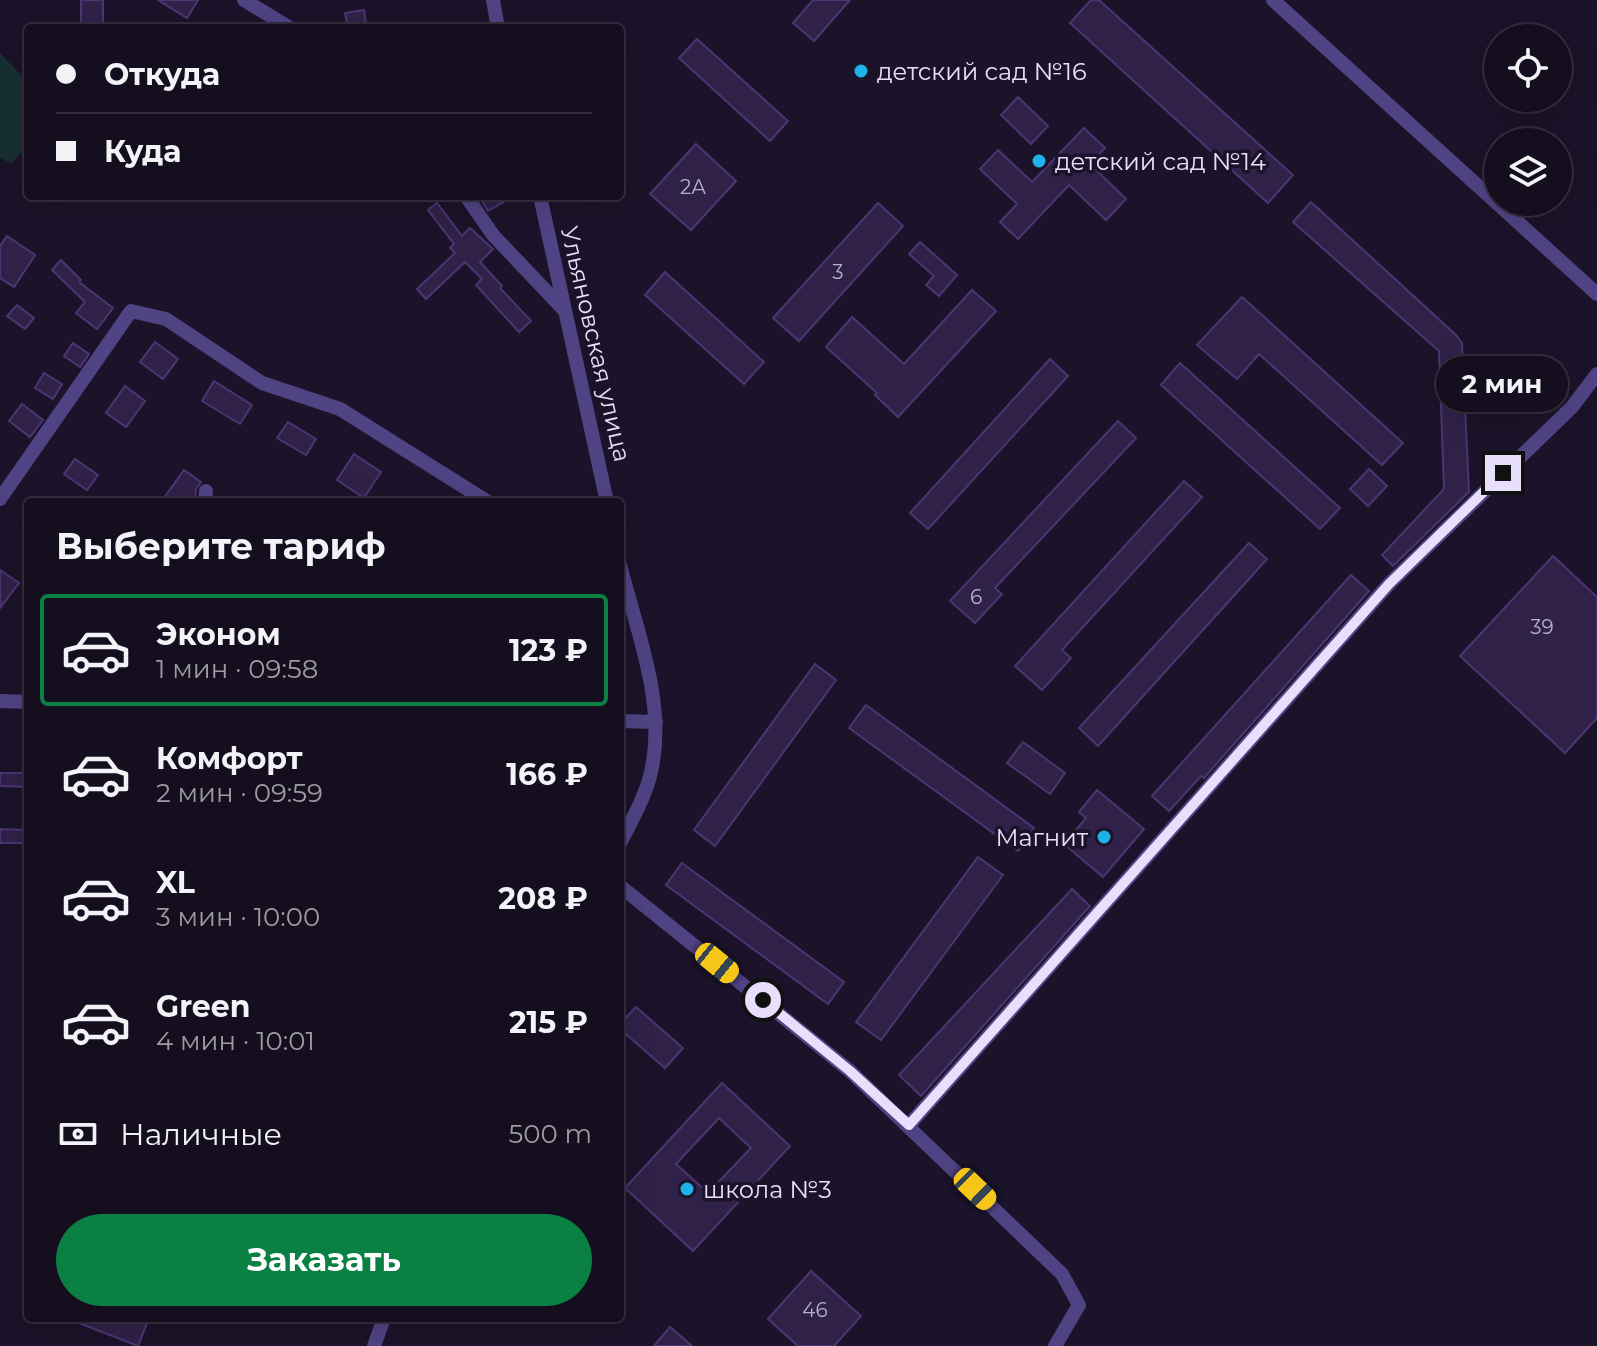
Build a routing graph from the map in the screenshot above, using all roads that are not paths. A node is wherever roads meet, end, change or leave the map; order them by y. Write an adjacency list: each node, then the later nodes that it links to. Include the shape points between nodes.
1 (244, 0): 4 (street)
2 (493, 0): 5 (street)
3 (1273, 0): 8 (street)
4 (283, 24)
5 (493, 24)
6 (469, 200): 9 (street, via 493,235)
7 (541, 200): 9 (street, Ульяновская улица)
8 (1597, 294)
9 (566, 313): 12 (street, Ульяновская улица)
10 (1597, 374): 21 (street, via 1572,407 1389,584)
11 (482, 498): 13 (street, via 340,409 262,383 166,319 131,311)
12 (606, 498)
13 (0, 499)
14 (624, 580): 18 (street)
15 (0, 701): 16 (street)
16 (24, 702)
17 (624, 721): 18 (street)
18 (656, 722): 19 (street, via 650,778)
19 (624, 834)
20 (624, 889): 21 (street, via 819,1045)
21 (909, 1125): 24 (street, via 1062,1274 1079,1305)
22 (383, 1322): 23 (street)
23 (374, 1346)
24 (1055, 1346)

